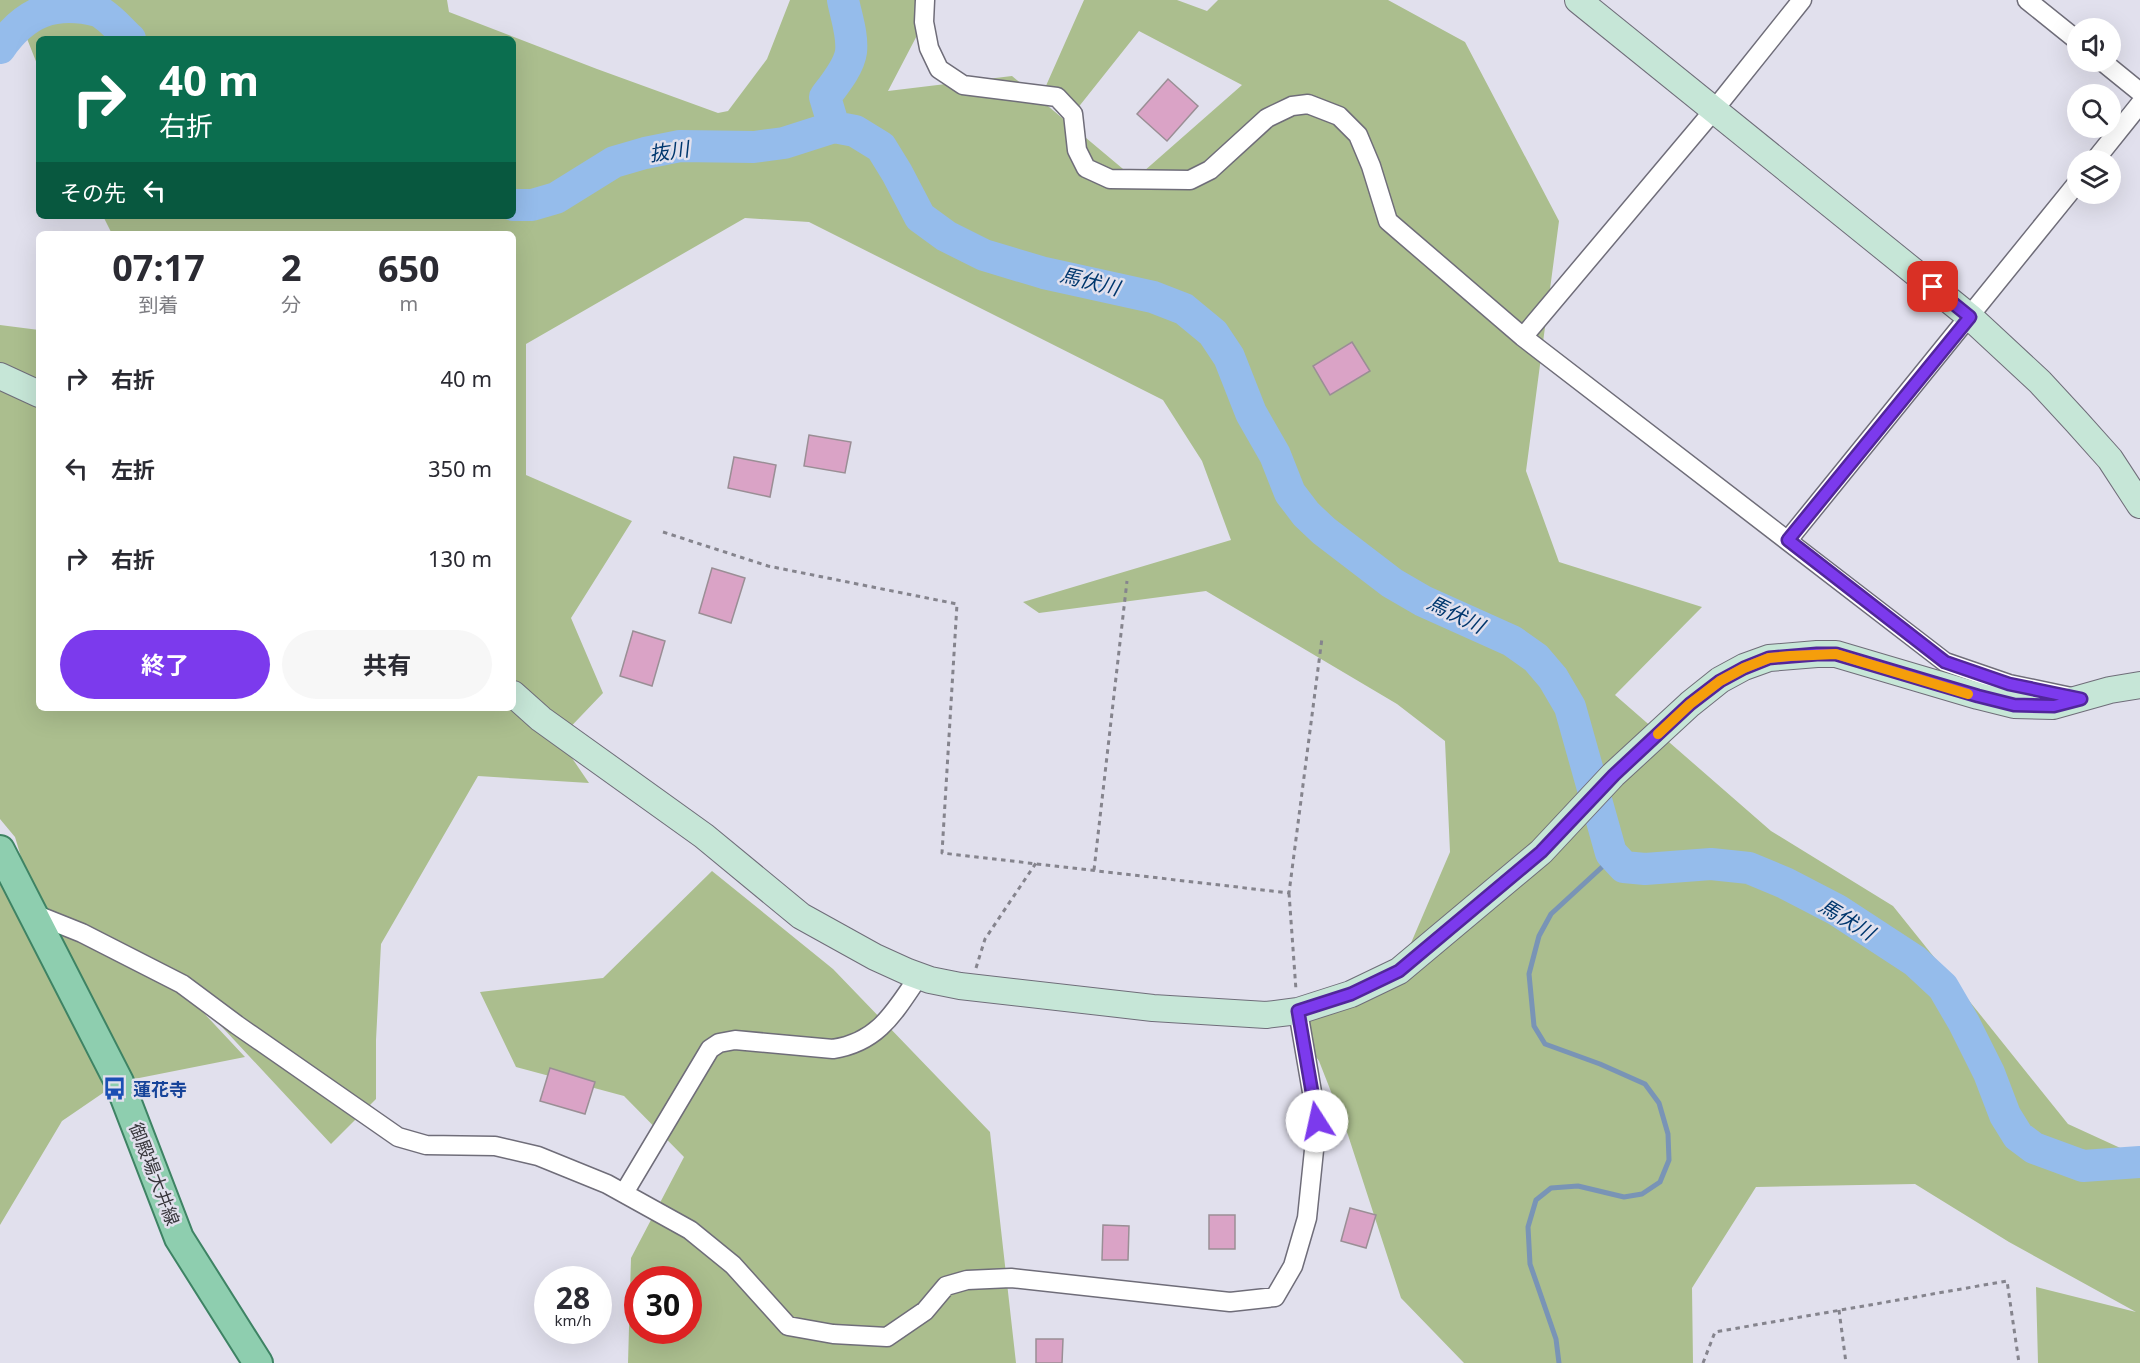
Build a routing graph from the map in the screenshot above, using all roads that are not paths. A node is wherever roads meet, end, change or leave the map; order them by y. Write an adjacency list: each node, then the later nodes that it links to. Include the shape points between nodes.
1 (925, 0): 13 (street, via 928,48 939,69 963,85 1057,97 1073,114 1077,150 1086,168 1110,179 1190,180 1210,170 1267,118 1292,106 1308,104 1339,116 1358,135 1388,220)
2 (1578, 0): 9 (street)
3 (1802, 0): 9 (street)
4 (2027, 0): 5 (street)
5 (2067, 32)
6 (2115, 72): 7 (street)
7 (2140, 92)
8 (2140, 104): 10 (street)
9 (1714, 110): 12 (street); 13 (street)
10 (2103, 150)
11 (2067, 196): 12 (street)
12 (1970, 317): 16 (street, via 2076,421 2110,459); 17 (street)
13 (1522, 337): 17 (street)
14 (0, 376): 15 (street)
15 (36, 393)
16 (2140, 505)
17 (1788, 540): 20 (street, via 1945,662 2009,684)
18 (2140, 685): 20 (street)
19 (516, 697): 23 (street, via 704,836 801,916 875,957)
20 (2081, 699): 24 (street, via 2054,706 2014,705 1836,654 1769,658 1720,681 1690,704 1614,775 1541,852 1399,971 1351,994)
21 (0, 850): 22 (main road, 御殿場大井線)
22 (32, 913): 25 (street, via 82,933 182,984 398,1137 426,1145 495,1146 538,1156); 26 (main road, 御殿場大井線, via 119,1082 179,1238)
23 (919, 976): 24 (street, via 1153,1008 1266,1015); 25 (street, via 888,1021 865,1040 849,1047 735,1040 710,1049)
24 (1298, 1011): 25 (street, via 1317,1121 1307,1218 1293,1266 1275,1297 1230,1302 1011,1278 967,1280 946,1286 925,1311 887,1337 833,1334 788,1326 725,1258 690,1230)
25 (624, 1193)
26 (258, 1363)

